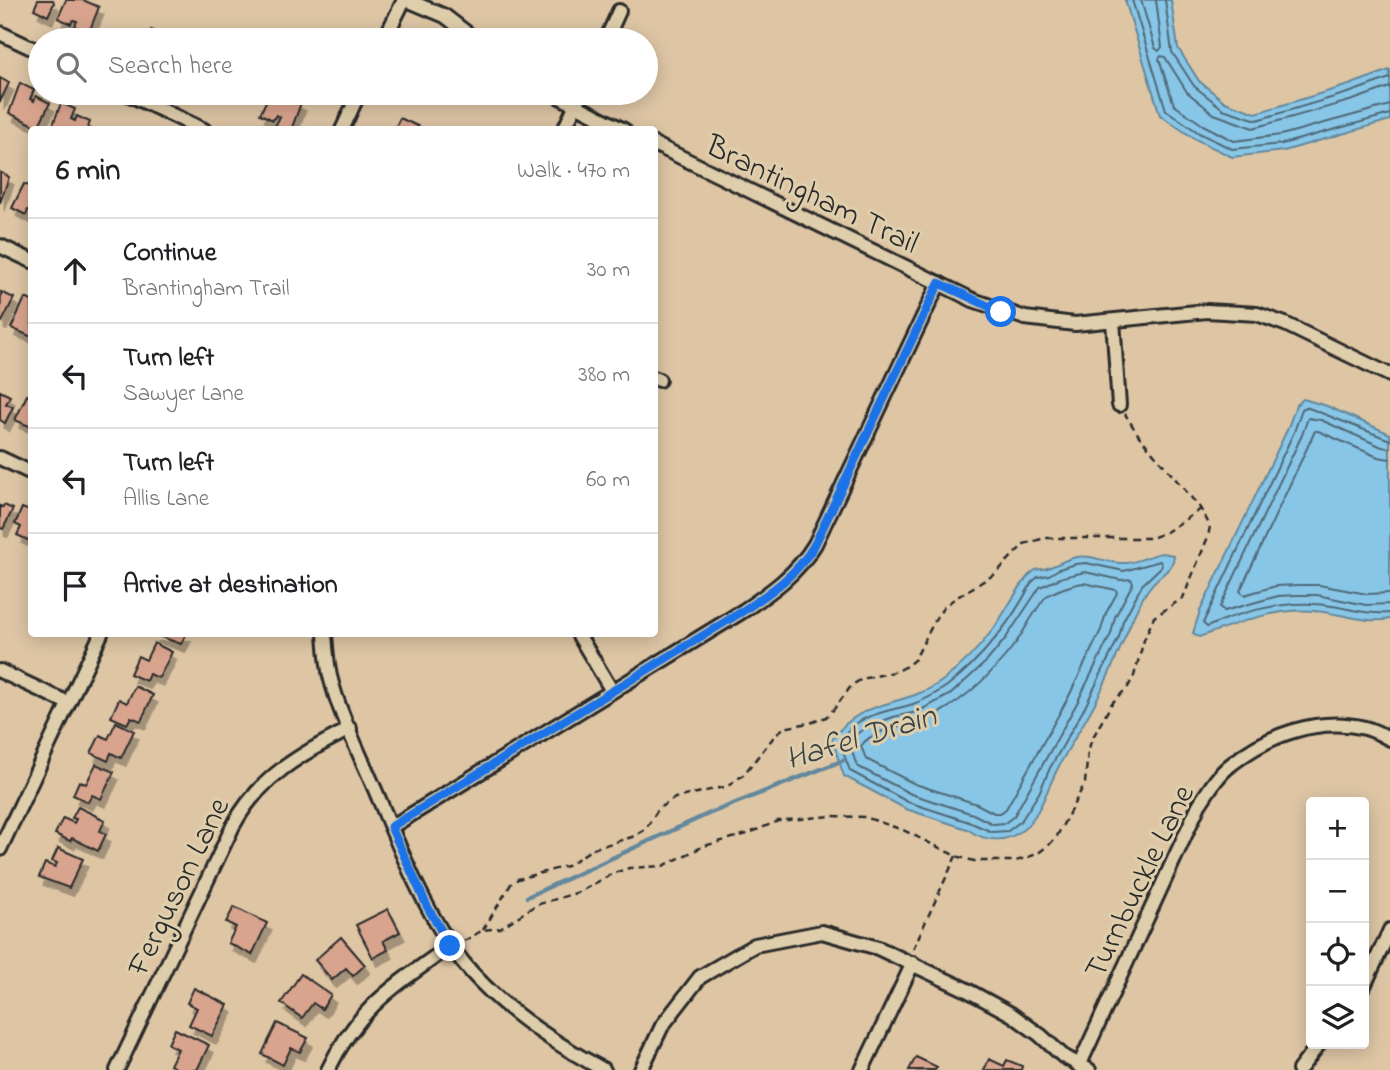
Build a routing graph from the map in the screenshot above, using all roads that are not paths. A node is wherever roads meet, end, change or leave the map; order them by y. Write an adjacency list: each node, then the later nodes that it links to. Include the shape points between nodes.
1 (405, 0): 3 (street); 4 (street, via 445,16)
2 (619, 11): 5 (street)
3 (390, 28)
4 (460, 28)
5 (611, 28)
6 (0, 33): 7 (street)
7 (28, 46)
8 (152, 105): 11 (street)
9 (353, 105): 12 (street)
10 (575, 106): 13 (street); 14 (street)
11 (196, 126)
12 (344, 126)
13 (566, 126)
14 (616, 126)
15 (658, 146): 18 (street, Brantingham Trail)
16 (0, 246): 17 (street)
17 (28, 259)
18 (939, 283): 19 (street, Brantingham Trail, via 1025,318 1075,324); 28 (street, via 806,560 771,592)
19 (1113, 321): 20 (street, Brantingham Trail, via 1207,311 1257,314); 21 (street)
20 (1390, 375)
21 (1119, 405)
22 (0, 458): 23 (street)
23 (28, 471)
24 (101, 637): 29 (street)
25 (325, 637): 30 (street, via 330,676)
26 (580, 637): 28 (street)
27 (0, 671): 29 (street)
28 (611, 691): 32 (street)
29 (68, 703): 33 (street)
30 (350, 729): 32 (street); 41 (street, Ferguson Lane, via 275,772 246,804)
31 (1390, 739): 40 (street, Turnbuckle Lane, via 1367,729 1314,725 1262,744 1232,763 1213,783 1199,805)
32 (391, 827): 36 (street)
33 (0, 849)
34 (1390, 930): 35 (street)
35 (1387, 946): 38 (street)
36 (452, 948): 42 (street, via 369,1008 344,1038); 43 (street, via 487,988 528,1024)
37 (910, 962): 40 (street, via 1011,1014); 44 (street, via 877,947 822,932 755,945 699,977 662,1026); 45 (street)
38 (1369, 977)
39 (1315, 1049): 46 (street)
40 (1084, 1068)
41 (117, 1070)
42 (328, 1070)
43 (604, 1070)
44 (641, 1070)
45 (862, 1070)
46 (1300, 1070)

